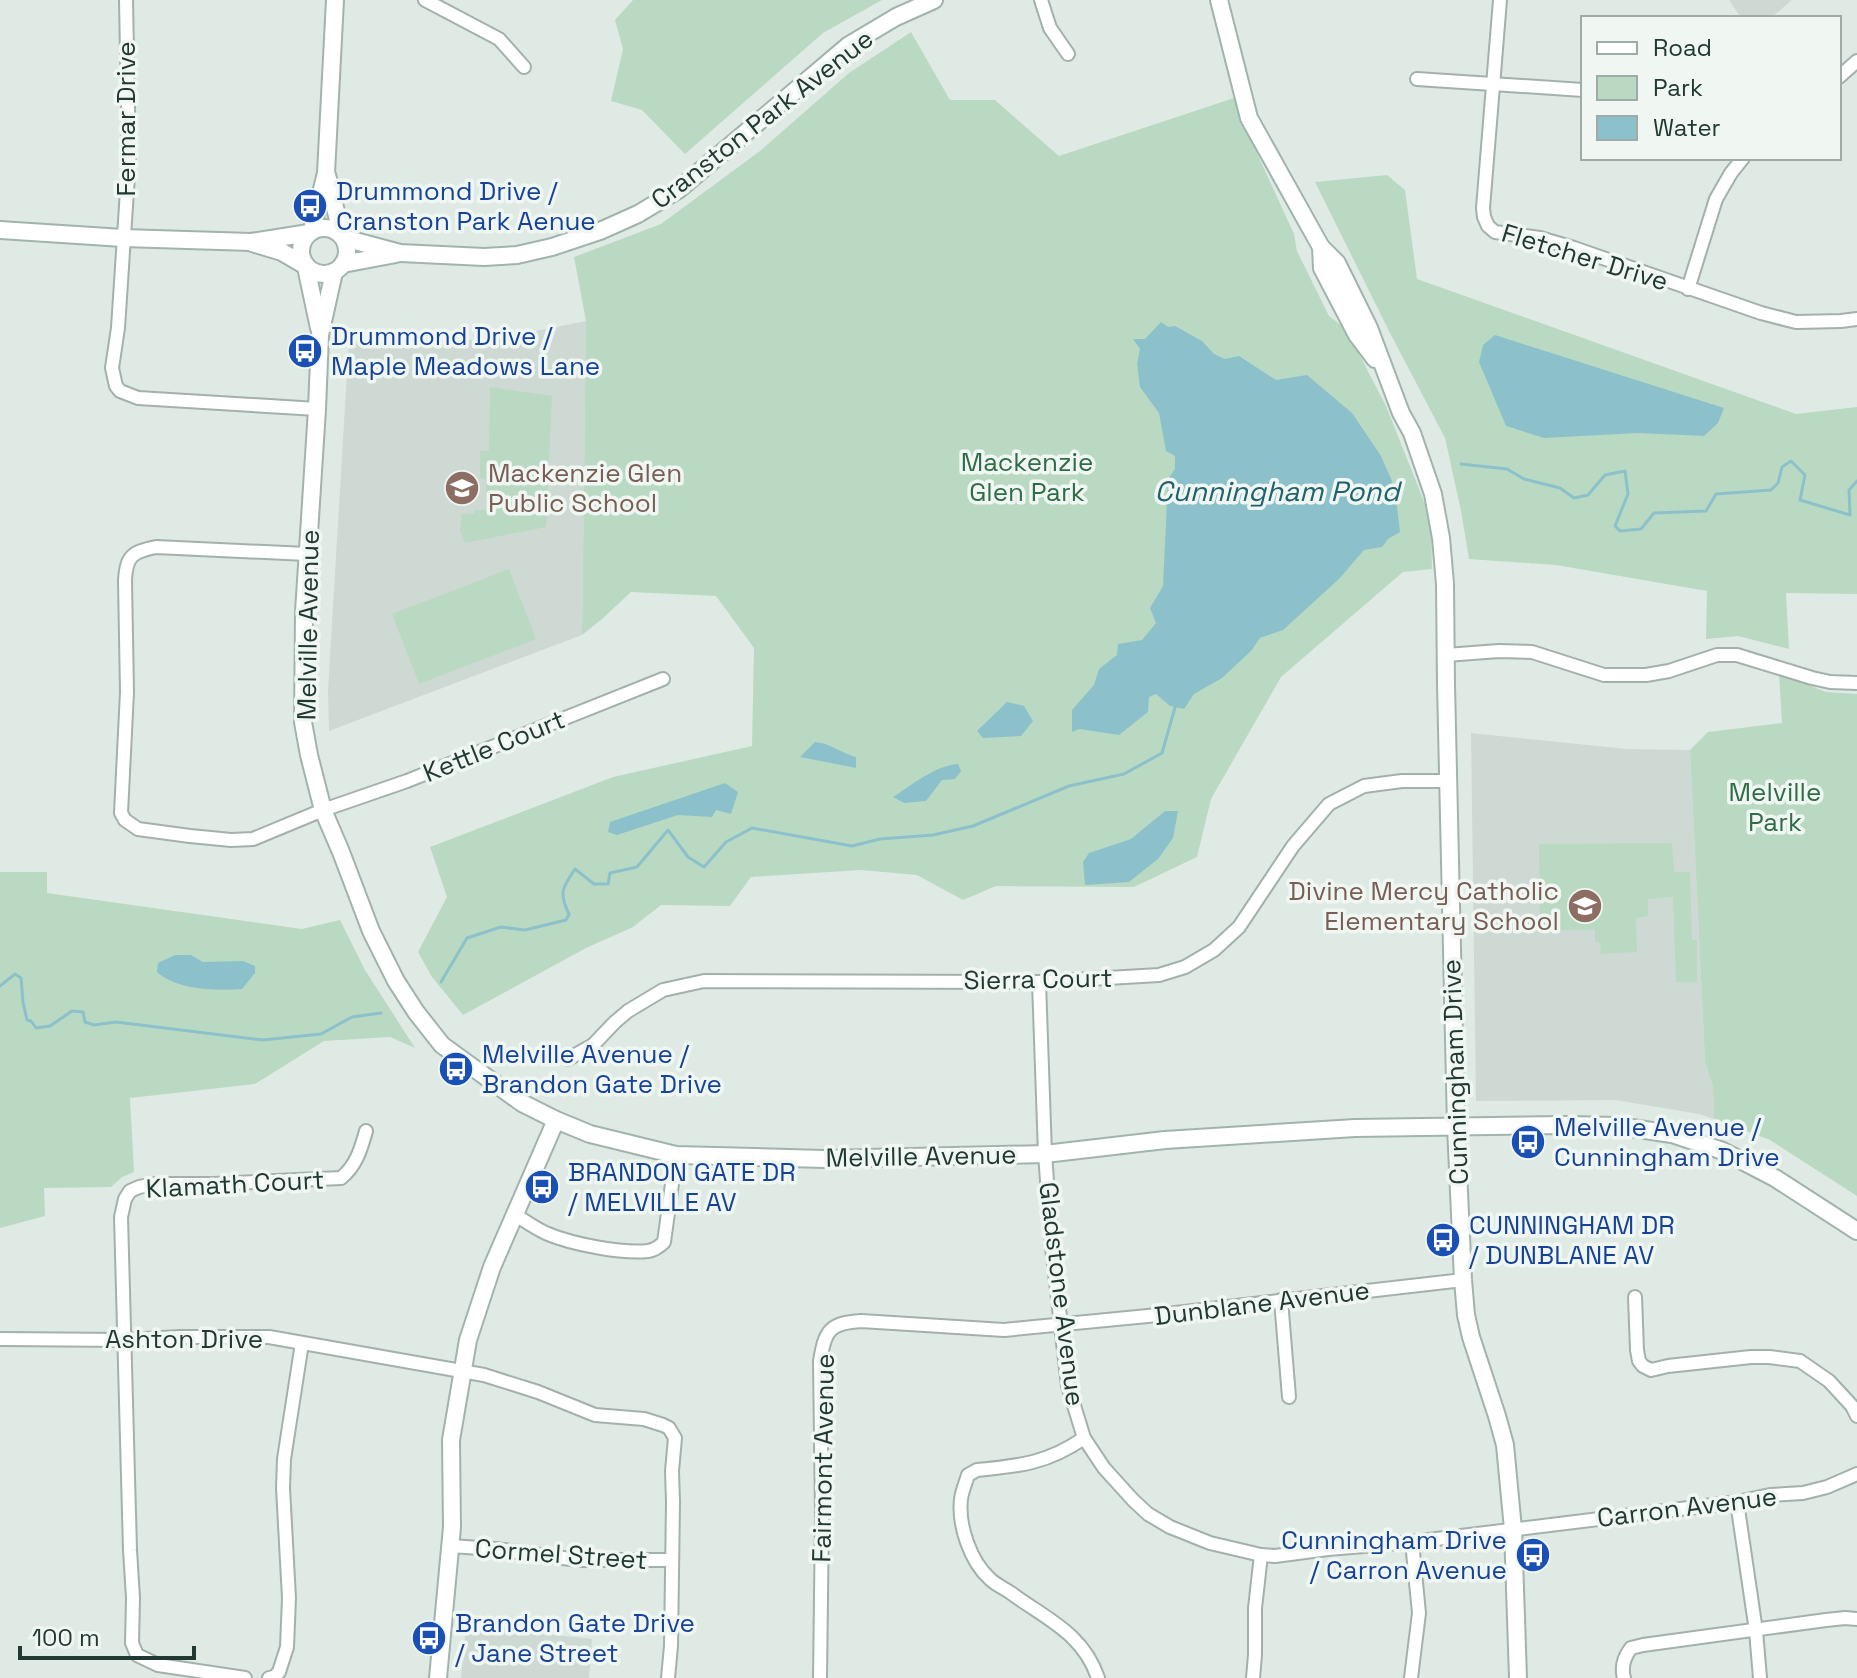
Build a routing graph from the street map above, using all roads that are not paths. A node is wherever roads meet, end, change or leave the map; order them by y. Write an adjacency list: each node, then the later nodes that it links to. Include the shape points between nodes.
1 (126, 0): 20 (street, Fermar Drive, via 129,160)
2 (335, 0): 16 (street)
3 (425, 0): 10 (street, via 499,39)
4 (934, 0): 22 (street, Cranston Park Avenue, via 849,45 678,190 638,214 517,255)
5 (1041, 0): 8 (street, via 1050,28)
6 (1219, 0): 30 (street, Cunningham Drive, via 1249,118 1321,247 1322,268 1357,335 1385,374 1412,433 1433,494 1441,538)
7 (1500, 0): 13 (street, Fletcher Drive)
8 (1068, 54)
9 (1857, 61): 11 (street)
10 (524, 67)
11 (1841, 75)
12 (1417, 79): 13 (street)
13 (1492, 84): 14 (street); 25 (street, Fletcher Drive, via 1483,208 1488,226 1495,232 1574,248)
14 (1581, 90)
15 (1741, 160): 25 (street, via 1716,199)
16 (326, 173): 18 (street); 19 (street)
17 (0, 230): 20 (street)
18 (311, 232): 19 (street, via 329,228); 21 (street); 23 (street, via 301,243)
19 (343, 237): 22 (street, Cranston Park Avenue); 24 (street, via 347,251)
20 (123, 238): 21 (street); 28 (street, Fermar Drive, via 112,368 120,391 138,398)
21 (251, 242): 23 (street)
22 (400, 253): 24 (street, Cranston Park Avenue)
23 (306, 266): 24 (street, via 320,274); 27 (street, Melville Avenue)
24 (339, 268): 27 (street, Melville Avenue)
25 (1688, 289): 26 (street, Fletcher Drive, via 1796,322)
26 (1857, 319)
27 (320, 335): 28 (street, Melville Avenue)
28 (317, 409): 29 (street, Melville Avenue)
29 (307, 554): 34 (street, Melville Avenue, via 303,722); 34 (street, Kettle Court, via 156,547 128,560 121,813 138,829 231,840 253,839)
30 (1446, 655): 32 (street, via 1532,652 1604,675 1646,675 1717,655 1737,655 1812,678); 33 (street, Cunningham Drive)
31 (663, 679): 34 (street, Kettle Court)
32 (1857, 683)
33 (1449, 781): 35 (street, Sierra Court, via 1364,786 1329,804 1293,846 1239,927 1185,967 1159,975); 38 (street, Cunningham Drive)
34 (323, 810): 37 (street, Melville Avenue, via 371,931 416,1012 442,1045 522,1103)
35 (1039, 982): 36 (street, Sierra Court, via 704,981 663,990); 40 (street, Gladstone Avenue)
36 (568, 1059)
37 (556, 1120): 41 (street, Melville Avenue); 42 (street)
38 (1456, 1126): 40 (street, Melville Avenue, via 1165,1140); 43 (street, Melville Avenue, via 1618,1126 1672,1134 1723,1151 1775,1178); 44 (street, Cunningham Drive)
39 (366, 1131): 49 (street, Klamath Court, via 351,1170 341,1178 155,1184 130,1191 121,1217)
40 (1045, 1154): 41 (street, Melville Avenue, via 824,1159); 47 (street, Gladstone Avenue)
41 (676, 1155): 42 (street, via 664,1242 657,1249 574,1242)
42 (515, 1215): 51 (street, via 480,1300)
43 (1857, 1231)
44 (1463, 1280): 46 (street, Dunblane Avenue); 57 (street, Cunningham Drive, via 1471,1337 1505,1445)
45 (1635, 1297): 53 (street, via 1637,1350 1643,1366 1651,1370 1751,1357 1800,1361 1829,1381)
46 (1281, 1300): 47 (street, Dunblane Avenue); 52 (street)
47 (1061, 1324): 54 (street, Gladstone Avenue, via 1068,1386); 68 (street, Fairmont Avenue, via 1004,1330 843,1322 825,1338 820,1361)
48 (0, 1339): 49 (street, Ashton Drive)
49 (125, 1340): 50 (street, Ashton Drive, via 242,1336); 64 (street, via 132,1643 137,1655 158,1665)
50 (302, 1343): 51 (street, Ashton Drive); 65 (street, via 284,1459 287,1647 279,1672)
51 (461, 1372): 59 (street, via 451,1440); 61 (street, Ashton Drive, via 538,1392 595,1415 644,1419 669,1428 675,1438)
52 (1289, 1397)
53 (1857, 1416)
54 (1084, 1438): 60 (street, Gladstone Avenue, via 1104,1468 1148,1514 1210,1543); 69 (street, via 1037,1462 968,1475 961,1509 970,1550 984,1572 1070,1633)
55 (1857, 1474): 56 (street, Carron Avenue, via 1803,1493)
56 (1737, 1502): 57 (street, Carron Avenue); 63 (street)
57 (1513, 1529): 58 (street, Gladstone Avenue); 72 (street, Cunningham Drive)
58 (1412, 1542): 60 (street, Gladstone Avenue); 71 (street, via 1419,1613)
59 (450, 1546): 61 (street, Cormel Street, via 578,1560); 66 (street)
60 (1261, 1555): 70 (street)
61 (672, 1560): 67 (street)
62 (1857, 1619): 63 (street)
63 (1756, 1631): 73 (street, via 1631,1648 1624,1659); 74 (street)
64 (245, 1678)
65 (269, 1678)
66 (438, 1678)
67 (668, 1678)
68 (820, 1678)
69 (1098, 1678)
70 (1253, 1678)
71 (1411, 1678)
72 (1518, 1678)
73 (1624, 1678)
74 (1760, 1678)

